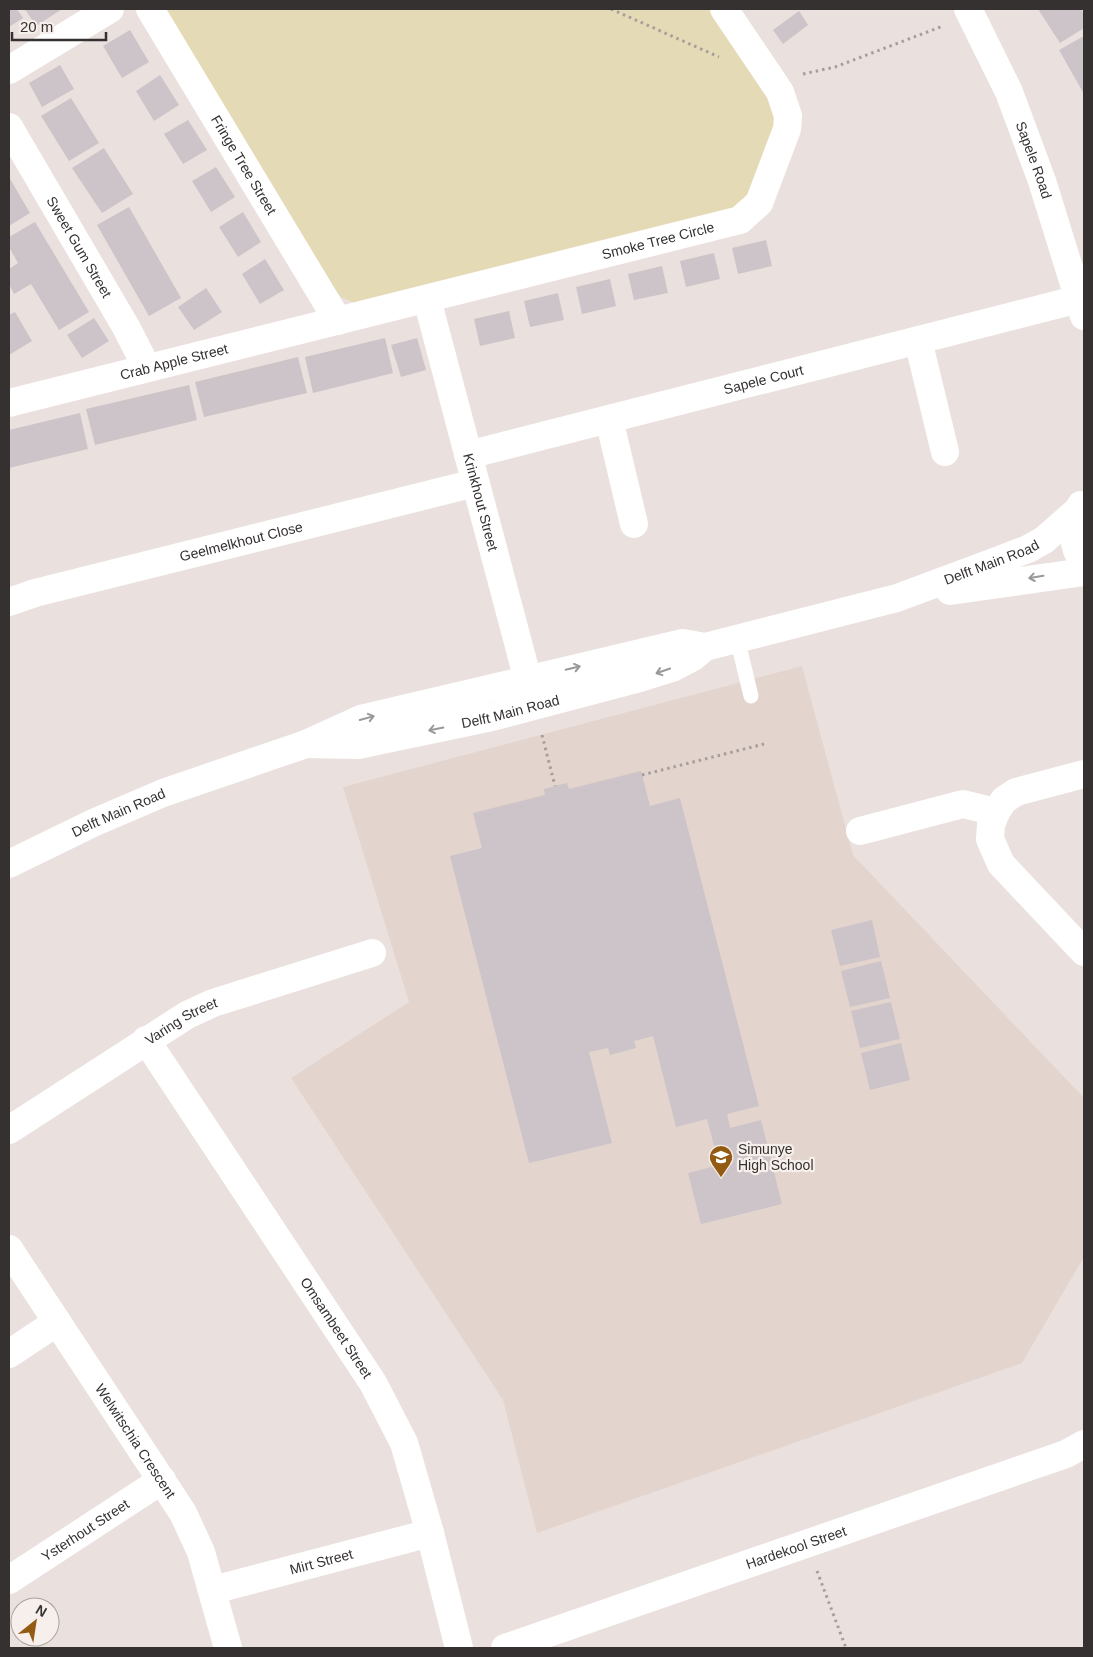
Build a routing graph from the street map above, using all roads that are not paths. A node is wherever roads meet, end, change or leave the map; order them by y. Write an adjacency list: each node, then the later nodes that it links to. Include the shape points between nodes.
1 (110, 9): 5 (street)
2 (150, 9): 9 (street, Fringe Tree Street)
3 (724, 9): 7 (street, Smoke Tree Circle, via 786,104 787,129 759,203 740,220)
4 (970, 11): 8 (street, Sapele Road, via 1009,92 1042,181)
5 (9, 70)
6 (9, 128): 11 (street, Sweet Gum Street)
7 (427, 299): 9 (street, Smoke Tree Circle); 15 (street, Krinkhout Street)
8 (1082, 308): 10 (street, Sapele Court)
9 (338, 320): 11 (street, Crab Apple Street)
10 (918, 340): 13 (street, Sapele Court); 14 (street)
11 (147, 368): 12 (street, Crab Apple Street)
12 (9, 403)
13 (609, 419): 15 (street, Sapele Court); 18 (street)
14 (945, 452)
15 (468, 455): 16 (street, Krinkhout Street)
16 (475, 483): 22 (street, Geelmelkhout Close); 25 (street, Krinkhout Street)
17 (1081, 505): 19 (street, via 1074,527 1075,544); 21 (street, Delft Main Road, via 1059,528 1028,549)
18 (634, 524)
19 (1084, 562)
20 (1084, 572): 21 (street, Delft Main Road, one-way to 21)
21 (897, 598): 23 (street, Delft Main Road)
22 (9, 602)
23 (737, 638): 24 (street, Delft Main Road); 26 (lane)
24 (705, 647): 25 (street, Delft Main Road, one-way to 24, via 683,643); 27 (street, Delft Main Road, one-way to 27, via 672,668)
25 (526, 679): 27 (street, Krinkhout Street); 28 (street, Delft Main Road, one-way to 25, via 361,719)
26 (751, 696)
27 (535, 706): 28 (street, Delft Main Road, one-way to 28, via 358,745)
28 (306, 744): 32 (street, Delft Main Road, via 163,793 93,823)
29 (1084, 774): 30 (street, via 1016,792 1004,800)
30 (993, 819): 31 (street, via 963,804); 33 (street, via 990,839 1001,864)
31 (860, 831)
32 (12, 865)
33 (1084, 952)
34 (372, 953): 35 (street, Varing Street, via 213,1003)
35 (146, 1040): 36 (street, Varing Street); 42 (street, Omsambeet Street, via 373,1383 404,1443)
36 (9, 1130)
37 (9, 1249): 38 (street, Welwitschia Crescent)
38 (57, 1322): 39 (street); 41 (street, Welwitschia Crescent)
39 (9, 1354)
40 (1084, 1444): 47 (street, Hardekool Street, via 1075,1451)
41 (162, 1480): 43 (street, Ysterhout Street); 44 (street, Welwitschia Crescent, via 183,1513 201,1552)
42 (430, 1533): 44 (street, Mirt Street); 46 (street, Omsambeet Street)
43 (9, 1580)
44 (213, 1590): 45 (street, Welwitschia Crescent)
45 (228, 1648)
46 (459, 1648)
47 (505, 1648)

